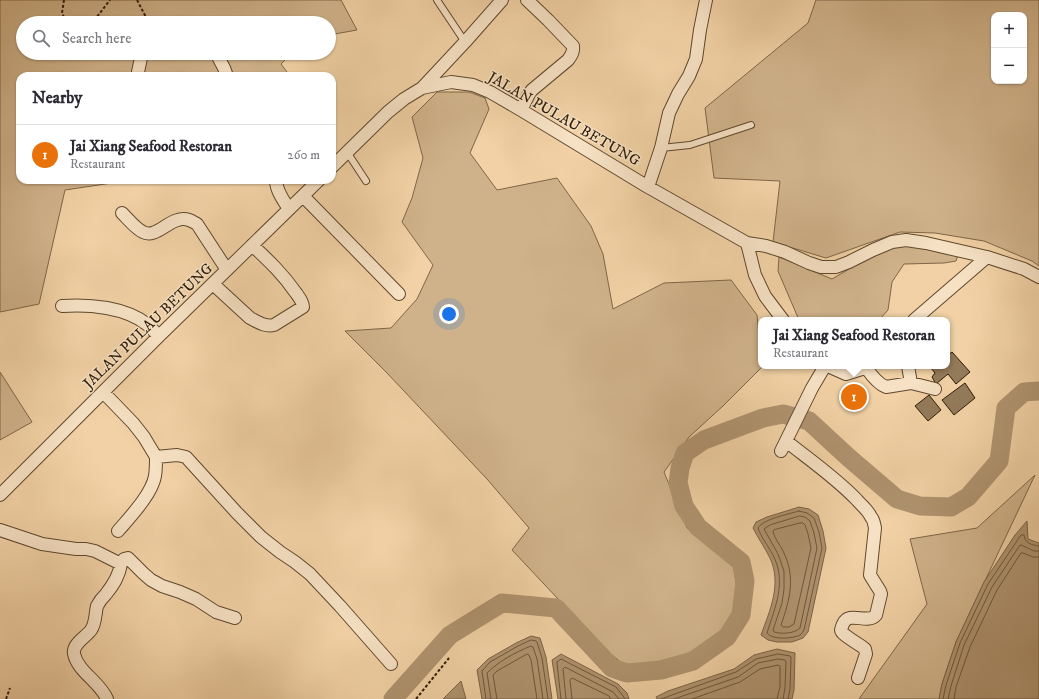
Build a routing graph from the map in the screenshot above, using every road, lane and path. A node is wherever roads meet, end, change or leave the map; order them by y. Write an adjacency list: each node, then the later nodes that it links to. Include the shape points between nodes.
1 (64, 0): 8 (path)
2 (110, 0): 9 (path)
3 (137, 0): 10 (path)
4 (437, 0): 11 (lane)
5 (502, 0): 11 (street)
6 (527, 0): 17 (street, via 573,46 573,49 568,60 532,90)
7 (706, 0): 19 (street, via 696,58 669,113)
8 (64, 16)
9 (98, 16)
10 (145, 16)
11 (465, 42): 16 (street)
12 (141, 60): 14 (street)
13 (220, 60): 15 (street)
14 (138, 72)
15 (226, 72)
16 (422, 88): 17 (street, JALAN PULAU BETUNG, via 451,82 472,85); 20 (street, JALAN PULAU BETUNG, via 388,112)
17 (521, 110): 25 (street, JALAN PULAU BETUNG)
18 (751, 125): 19 (lane, via 690,145)
19 (662, 148): 25 (street)
20 (347, 152): 21 (street, JALAN PULAU BETUNG); 22 (lane)
21 (336, 163)
22 (366, 181)
23 (276, 184): 27 (street)
24 (315, 184): 26 (street, JALAN PULAU BETUNG)
25 (648, 187): 29 (street, JALAN PULAU BETUNG)
26 (303, 196): 27 (street, JALAN PULAU BETUNG); 35 (street)
27 (289, 210): 30 (street, JALAN PULAU BETUNG)
28 (122, 213): 32 (street, via 143,233 149,234 173,221 190,220 197,224)
29 (747, 243): 31 (street, via 785,252 821,267 836,267 892,242 906,240); 37 (street, via 755,275 765,296)
30 (252, 245): 32 (street, JALAN PULAU BETUNG); 34 (street, via 278,269 303,306 274,325 268,326 250,318)
31 (988, 257): 33 (street); 38 (street)
32 (227, 270): 34 (street, JALAN PULAU BETUNG)
33 (1039, 277)
34 (213, 284): 39 (street, JALAN PULAU BETUNG)
35 (399, 294)
36 (62, 306): 39 (street, via 110,308 139,319)
37 (781, 317)
38 (918, 317)
39 (159, 336): 47 (street, JALAN PULAU BETUNG)
40 (825, 369): 56 (street, via 812,388 784,443 840,483 868,512 874,524 870,575 881,594 876,615 869,619 850,618 844,621 841,629 844,635 865,649 866,654)
41 (834, 369): 42 (street, via 846,374)
42 (862, 369)
43 (867, 369): 45 (street, via 883,387)
44 (909, 369): 45 (street)
45 (911, 383): 46 (street)
46 (935, 389)
47 (103, 392): 48 (street, via 133,423); 49 (street, JALAN PULAU BETUNG)
48 (156, 457): 51 (street, via 153,483); 55 (street, via 186,456 236,514 261,537 310,574)
49 (0, 494)
50 (0, 530): 52 (street, via 42,544 95,550)
51 (118, 531)
52 (121, 564): 53 (street, via 128,558 151,580 196,599 216,612); 59 (street, via 117,579 97,605 91,631 74,650 81,667)
53 (235, 618)
54 (448, 658): 60 (path)
55 (391, 664)
56 (858, 678)
57 (10, 688): 58 (path)
58 (6, 699)
59 (107, 699)
60 (416, 699)

